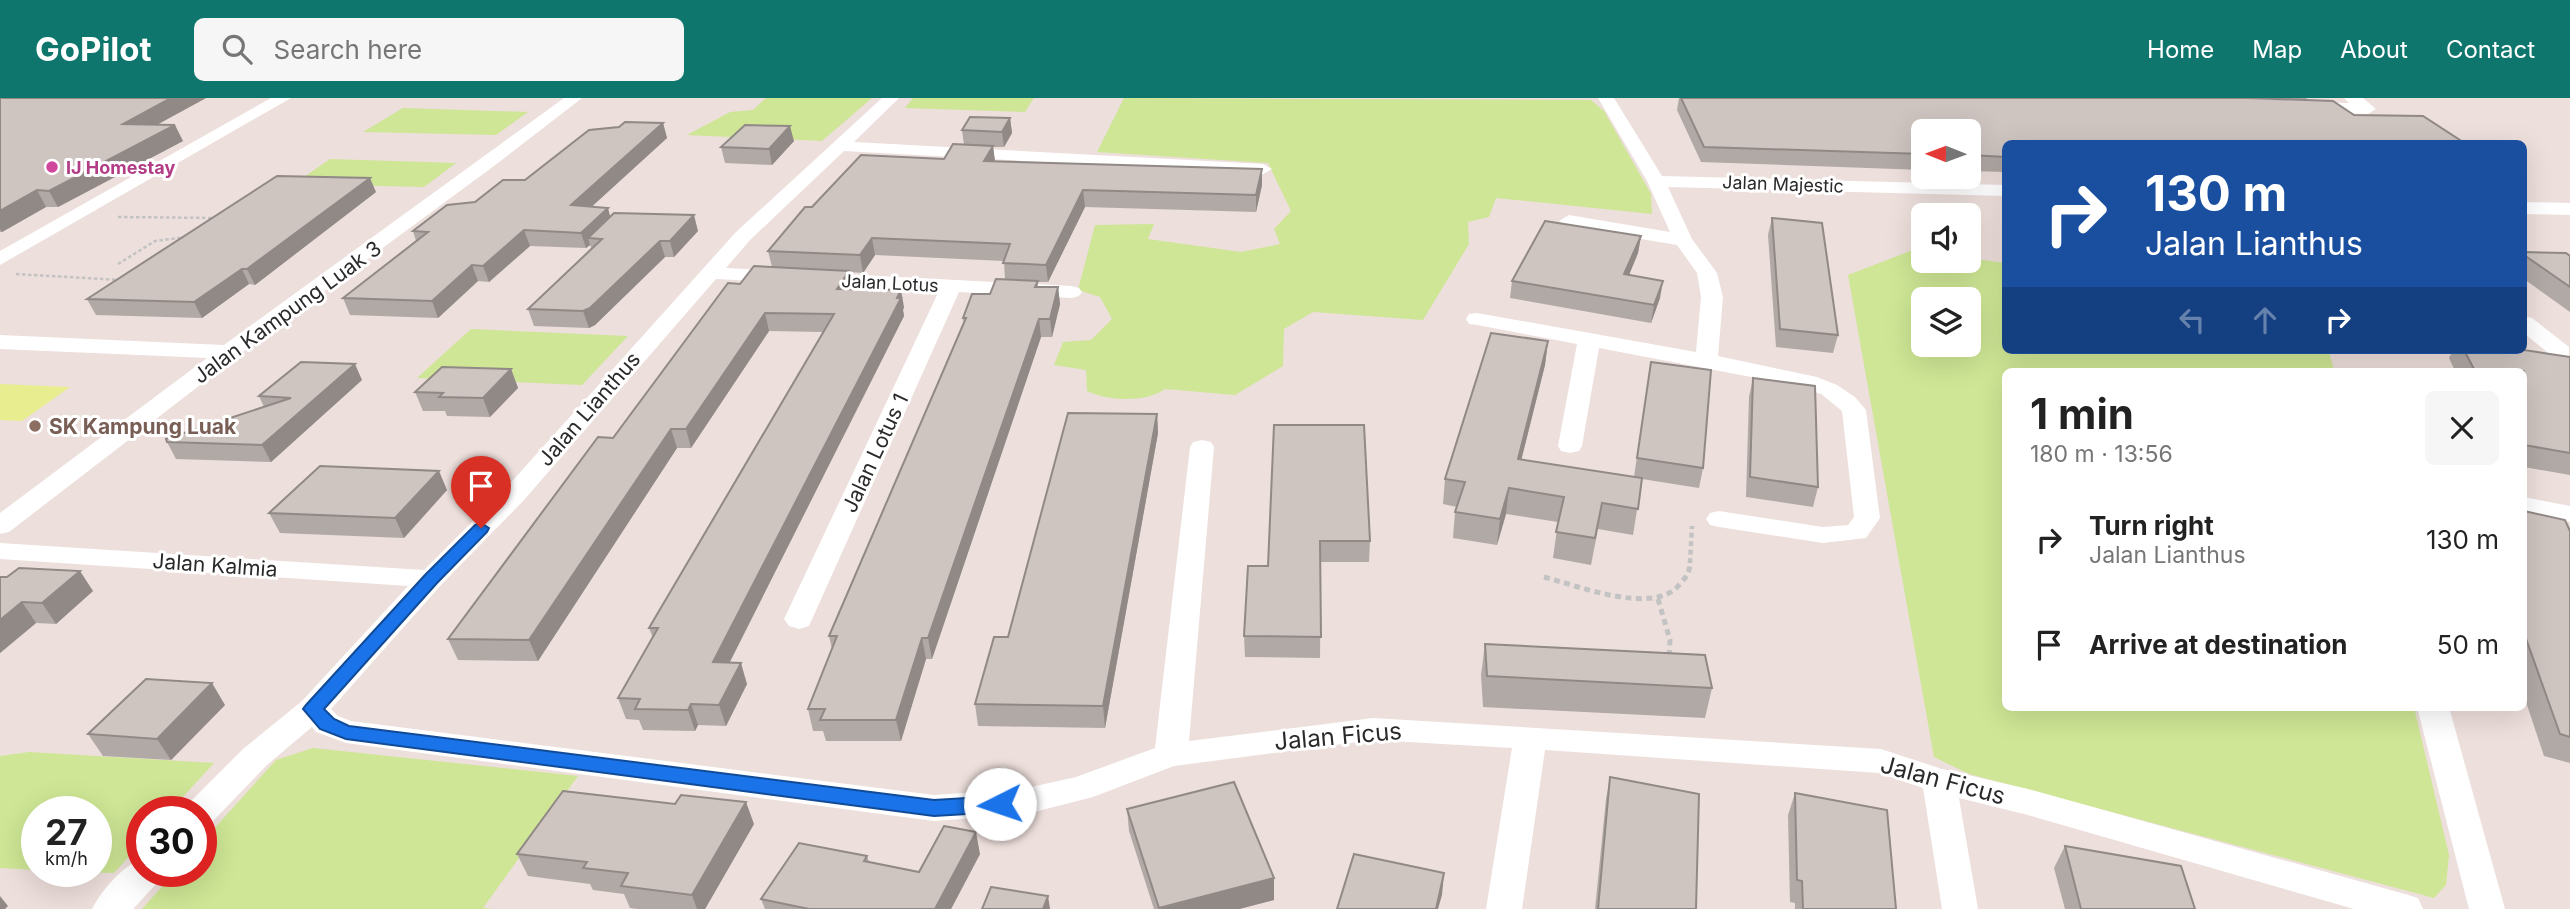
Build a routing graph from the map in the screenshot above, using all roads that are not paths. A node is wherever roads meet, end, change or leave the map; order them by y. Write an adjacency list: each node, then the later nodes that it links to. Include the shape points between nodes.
1 (283, 98): 15 (street)
2 (574, 98): 24 (street, Jalan Kampung Luak 3)
3 (891, 98): 7 (street, Jalan Lianthus)
4 (1606, 98): 9 (street)
5 (2351, 98): 6 (street, via 2368,109)
6 (2287, 106)
7 (841, 146): 8 (street); 16 (street, Jalan Lianthus)
8 (1263, 169)
9 (1656, 181): 10 (street, Jalan Majestic); 14 (street)
10 (2002, 191)
11 (2527, 208): 12 (street)
12 (2570, 209)
13 (1569, 221): 14 (street)
14 (1683, 240): 26 (street, via 1707,273 1712,297)
15 (0, 258)
16 (709, 273): 17 (street, Jalan Lotus); 34 (street, Jalan Lianthus, via 515,494)
17 (951, 287): 18 (street, Jalan Lotus); 35 (street, Jalan Lotus 1)
18 (1072, 292)
19 (1477, 319): 21 (street)
20 (2527, 325): 25 (street)
21 (1589, 341): 26 (street); 27 (street)
22 (0, 342): 24 (street)
23 (2527, 347): 25 (street)
24 (228, 352): 32 (street, Jalan Kampung Luak 3)
25 (2566, 353)
26 (1706, 361): 31 (street, via 1825,386 1844,397 1854,410 1867,519 1856,532 1824,534)
27 (1570, 446)
28 (1202, 447): 39 (street)
29 (2527, 506): 30 (street)
30 (2570, 514)
31 (1719, 519)
32 (0, 526)
33 (0, 551): 34 (street, Jalan Kalmia)
34 (431, 579): 36 (street, Jalan Lianthus)
35 (799, 619)
36 (313, 709): 39 (street, Jalan Ficus, via 327,724 346,732 934,808 1022,802 1081,788); 41 (street, Jalan Lianthus, via 255,757)
37 (2434, 711): 47 (street)
38 (1530, 739): 39 (street, Jalan Ficus, via 1373,729); 40 (street, Jalan Ficus, via 1881,761); 44 (street)
39 (1171, 755)
40 (1939, 781): 45 (street); 46 (street, Jalan Ficus)
41 (217, 796)
42 (131, 887): 43 (street)
43 (110, 909)
44 (1504, 909)
45 (1960, 909)
46 (2405, 909)
47 (2487, 909)

